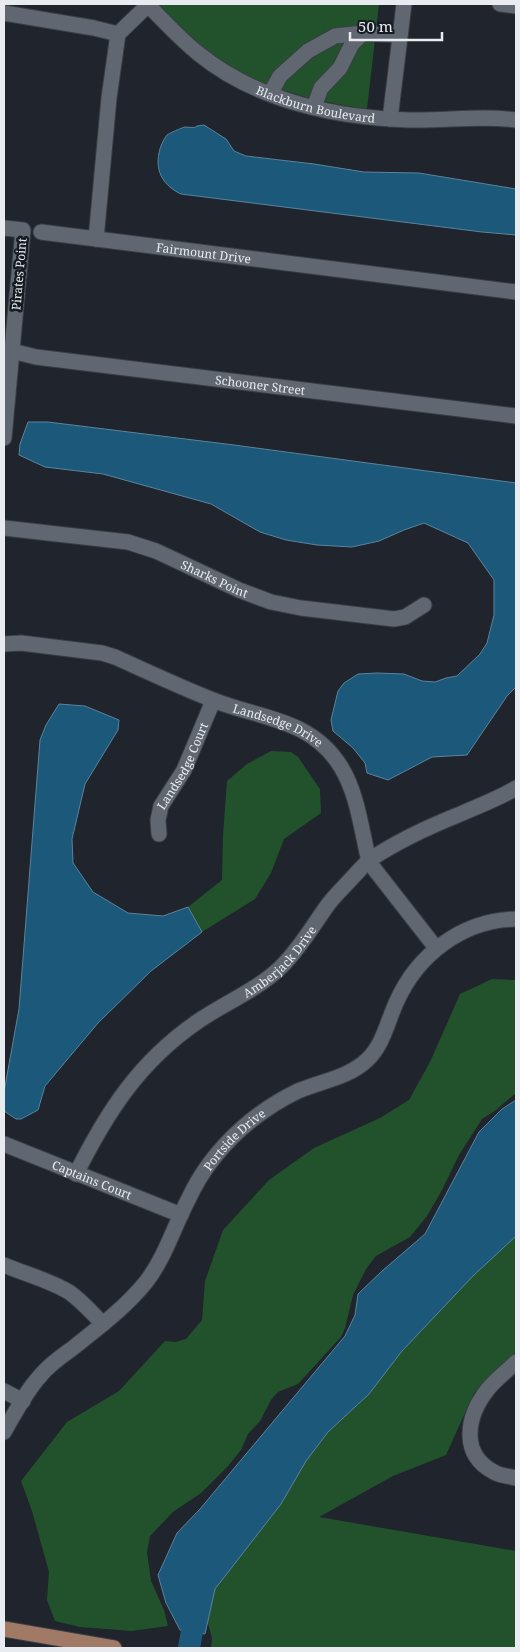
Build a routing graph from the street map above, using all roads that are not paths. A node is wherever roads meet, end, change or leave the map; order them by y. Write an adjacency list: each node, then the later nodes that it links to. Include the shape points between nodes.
1 (148, 4): 5 (street); 7 (street, Blackburn Boulevard, via 199,54 222,71)
2 (404, 4): 6 (street)
3 (4, 13): 5 (street)
4 (363, 33): 6 (street); 7 (street, via 335,36 308,51 280,76); 8 (street, via 352,44 340,68 321,88)
5 (118, 34): 13 (street)
6 (400, 35): 9 (street)
7 (270, 94): 8 (street, Blackburn Boulevard)
8 (314, 107): 9 (street, Blackburn Boulevard)
9 (390, 119): 10 (street, Blackburn Boulevard, via 482,117)
10 (516, 120)
11 (4, 228): 15 (street, Pirates Point, via 24,230)
12 (41, 232): 13 (street, Fairmount Drive)
13 (96, 239): 14 (street, Fairmount Drive)
14 (516, 292)
15 (8, 350): 16 (street, Schooner Street, via 45,358); 17 (street, Pirates Point)
16 (516, 416)
17 (4, 438)
18 (4, 528): 19 (street, Sharks Point, via 140,545 257,597 301,608 394,619)
19 (424, 605)
20 (4, 644): 21 (street, Landsedge Drive, via 21,643 102,653)
21 (213, 701): 23 (street, Landsedge Court, via 184,770 162,806); 24 (street, Landsedge Drive, via 293,725 327,749 353,791)
22 (516, 788): 24 (street, Amberjack Drive, via 399,842)
23 (159, 834)
24 (369, 861): 26 (street, Landsedge Drive); 28 (street, Amberjack Drive, via 332,899 280,968 195,1023 137,1076 102,1123)
25 (516, 919): 26 (street, Portside Drive, via 480,925 459,933)
26 (436, 948): 29 (street, Portside Drive, via 407,982 382,1039 368,1058 348,1072 298,1091 251,1121 210,1164)
27 (4, 1144): 28 (street, Captains Court)
28 (76, 1174): 29 (street, Captains Court)
29 (181, 1215): 31 (street, Portside Drive, via 157,1267 128,1303)
30 (4, 1265): 31 (street, via 70,1293)
31 (103, 1324): 34 (street, Portside Drive, via 48,1368)
32 (516, 1362): 36 (street, via 488,1389 471,1418 469,1441 479,1460 494,1473)
33 (4, 1391): 34 (street)
34 (23, 1400): 35 (street, Portside Drive)
35 (4, 1432)
36 (516, 1478)
37 (4, 1630): 38 (main road)
38 (114, 1648)

